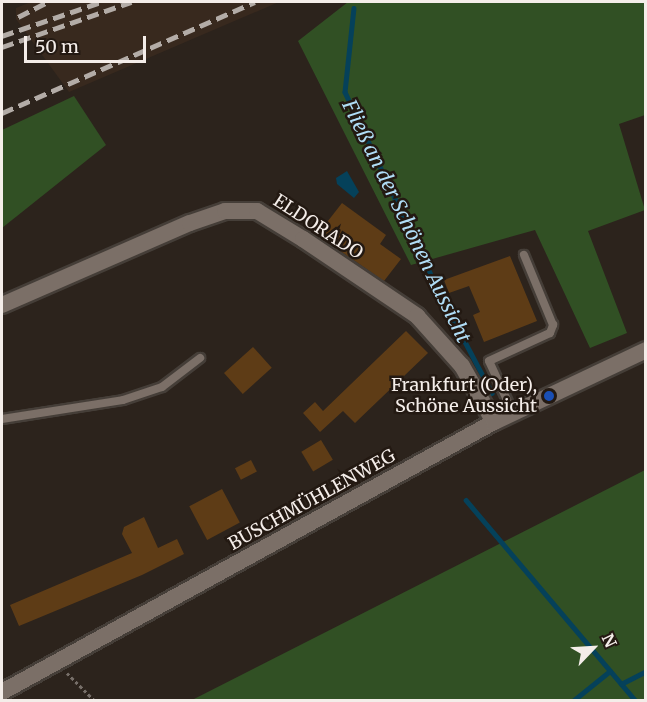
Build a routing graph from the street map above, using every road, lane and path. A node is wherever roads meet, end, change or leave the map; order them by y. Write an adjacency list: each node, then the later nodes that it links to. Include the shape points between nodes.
1 (524, 255): 5 (lane, via 553,325 550,333 489,361)
2 (2, 305): 7 (street, ELDORADO, via 190,223 225,211 257,211 417,316 462,366)
3 (645, 350): 5 (street, BUSCHMÜHLENWEG)
4 (200, 358): 6 (lane, via 162,387 123,400)
5 (513, 413): 7 (street, BUSCHMÜHLENWEG)
6 (2, 419)
7 (494, 422): 8 (street, BUSCHMÜHLENWEG)
8 (57, 663): 9 (street, BUSCHMÜHLENWEG); 10 (path)
9 (2, 692)
10 (94, 700)

